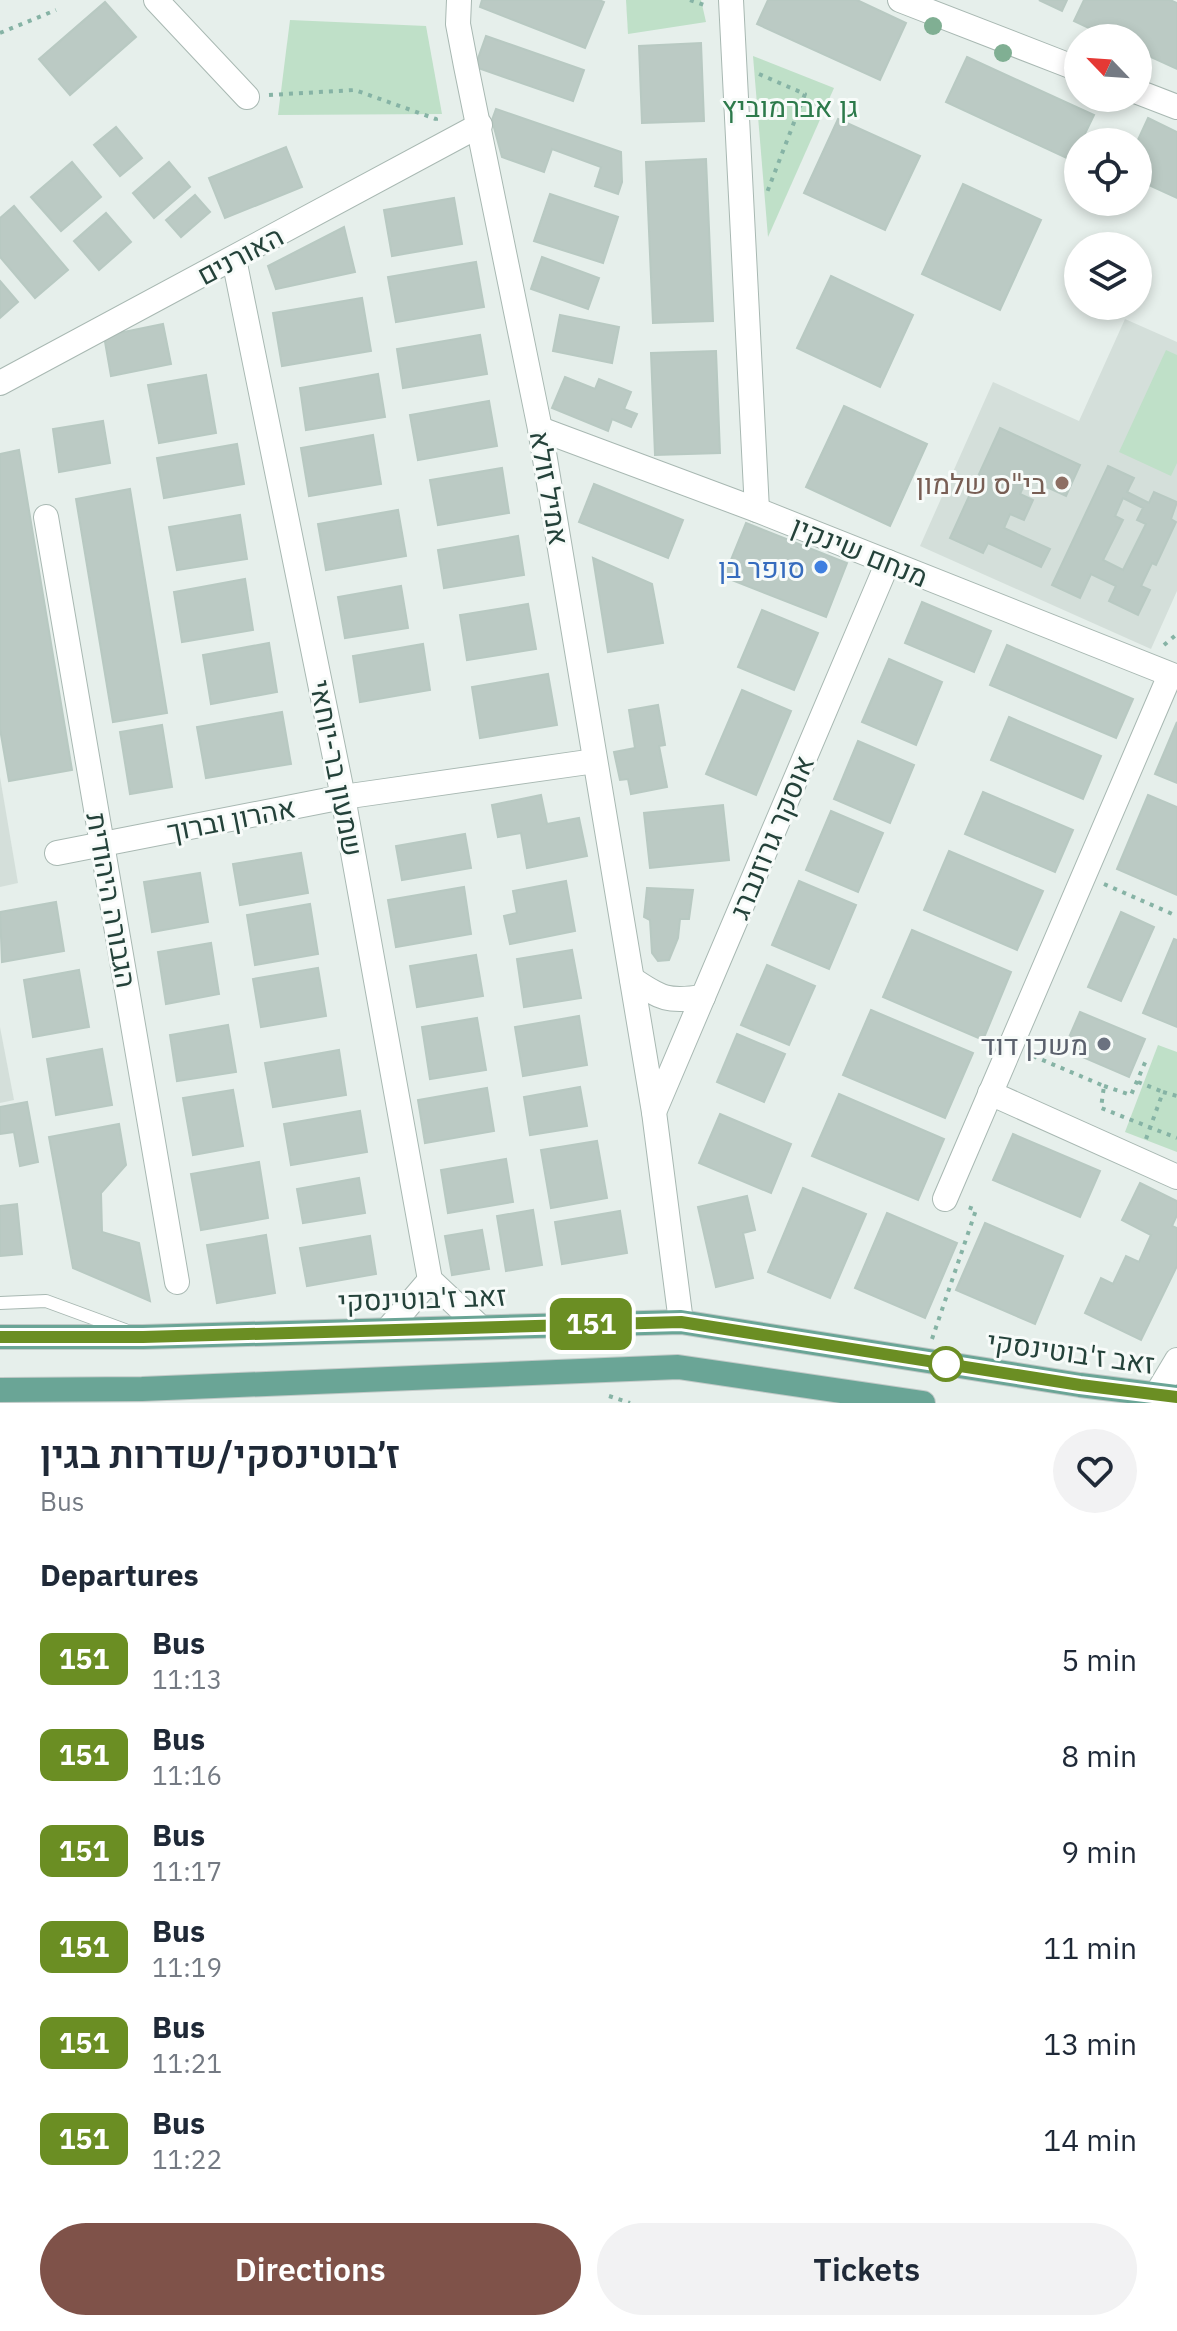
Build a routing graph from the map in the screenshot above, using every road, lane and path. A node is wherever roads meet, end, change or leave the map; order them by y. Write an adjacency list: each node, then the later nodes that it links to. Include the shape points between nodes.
1 (156, 0): 9 (street)
2 (459, 0): 12 (street, אמיל זולא, via 458,24)
3 (731, 0): 7 (street)
4 (900, 0): 8 (street)
5 (56, 10): 6 (path)
6 (0, 33)
7 (734, 63): 14 (path, via 805,94); 18 (street)
8 (1064, 64)
9 (247, 97): 13 (path, via 355,90 436,119)
10 (1152, 97): 11 (street)
11 (1177, 107)
12 (480, 125): 13 (street, האורנים); 17 (street, אמיל זולא)
13 (437, 148): 15 (street, האורנים)
14 (766, 195)
15 (234, 259): 16 (street, האורנים); 23 (street, שמעון בר-יוחאי)
16 (0, 383)
17 (540, 429): 18 (street, מנחם שינקין); 22 (street, אמיל זולא)
18 (757, 510): 20 (street, מנחם שינקין)
19 (46, 517): 24 (street, הגבורה היהודית)
20 (888, 562): 21 (street, מנחם שינקין); 29 (street, אוסקר גרוזנברג)
21 (1174, 676): 26 (street)
22 (595, 761): 23 (street, אהרון וברוך); 28 (street, אמיל זולא)
23 (343, 797): 24 (street, אהרון וברוך); 43 (street, שמעון בר-יוחאי)
24 (102, 844): 25 (street, אהרון וברוך); 44 (street, הגבורה היהודית)
25 (57, 853)
26 (1084, 875): 27 (path); 30 (street)
27 (1177, 916)
28 (632, 979): 29 (street, via 676,1001); 37 (street, אמיל זולא)
29 (703, 997): 37 (street, אוסקר גרוזנברג)
30 (1010, 1047): 33 (path); 35 (street)
31 (1147, 1058): 32 (path)
32 (1138, 1082): 33 (path, via 1131,1095); 34 (path)
33 (1104, 1086): 38 (path, via 1101,1108)
34 (1163, 1092): 36 (path); 38 (path)
35 (990, 1093): 40 (street); 42 (street)
36 (1177, 1096)
37 (654, 1112): 46 (street, אמיל זולא)
38 (1150, 1128): 39 (path); 40 (path)
39 (1177, 1138)
40 (1138, 1159): 41 (street)
41 (1177, 1177)
42 (945, 1199): 51 (path, via 976,1210)
43 (430, 1280): 47 (street); 48 (street)
44 (177, 1282)
45 (0, 1303): 50 (lane, via 46,1301)
46 (681, 1322): 47 (main road, זאב ז'בוטינסקי); 51 (main road, זאב ז'בוטינסקי)
47 (479, 1326): 48 (main road, זאב ז'בוטינסקי)
48 (388, 1329): 50 (main road, זאב ז'בוטינסקי)
49 (0, 1337): 50 (main road, זאב ז'בוטינסקי)
50 (143, 1337)
51 (924, 1360): 54 (main road, זאב ז'בוטינסקי)
52 (1177, 1360): 54 (street)
53 (0, 1390): 55 (main road, via 678,1367)
54 (1166, 1396)
55 (923, 1403)

